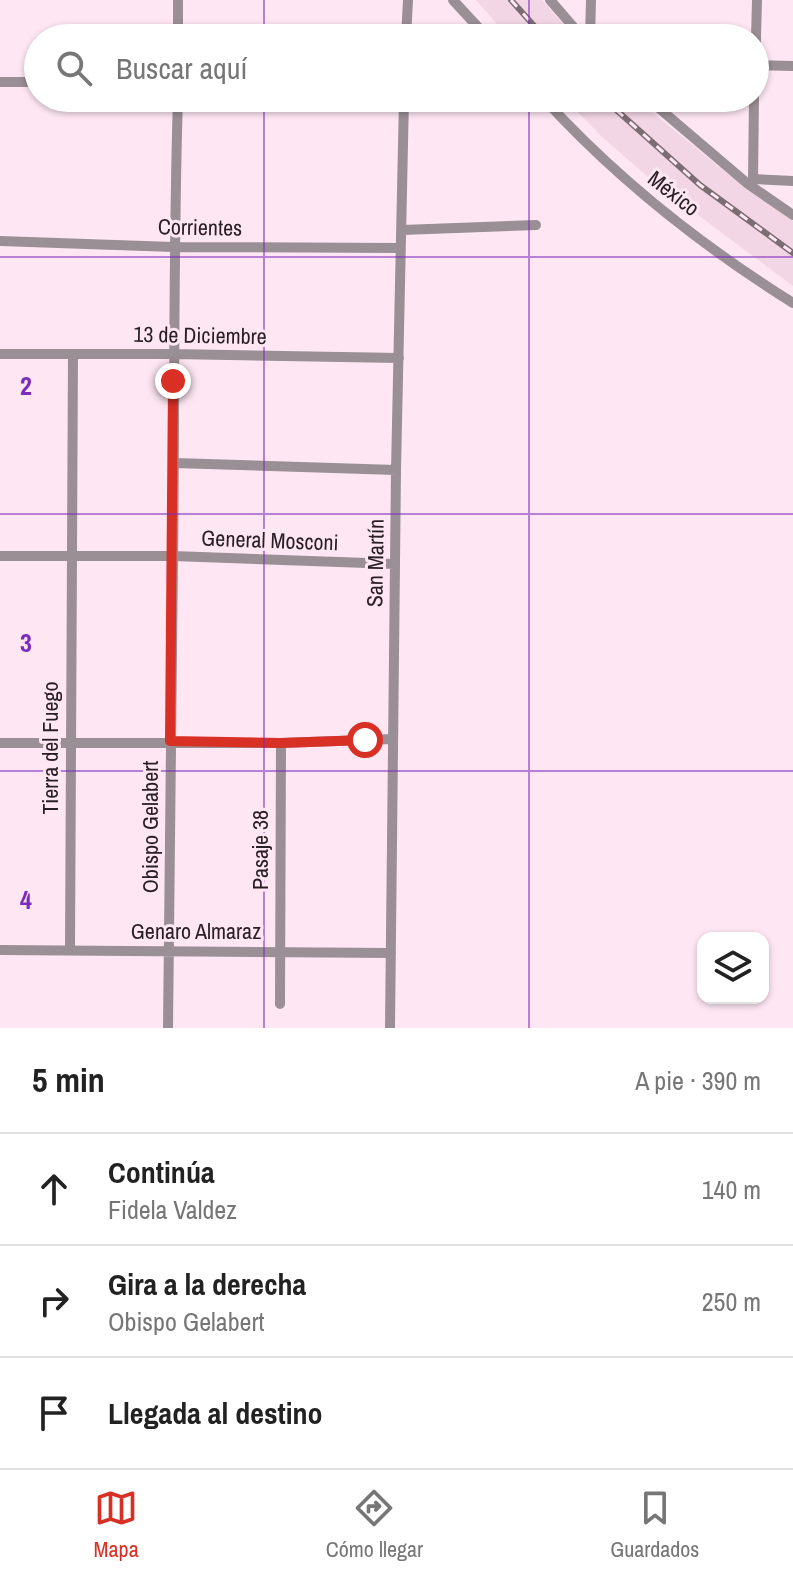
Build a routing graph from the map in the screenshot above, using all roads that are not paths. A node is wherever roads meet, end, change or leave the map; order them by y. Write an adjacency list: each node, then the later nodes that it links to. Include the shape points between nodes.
1 (178, 0): 7 (street)
2 (408, 0): 8 (street)
3 (453, 0): 9 (street)
4 (550, 0): 10 (street)
5 (591, 0): 11 (street)
6 (757, 0): 12 (street)
7 (178, 24)
8 (407, 24)
9 (475, 24)
10 (571, 24)
11 (590, 24)
12 (756, 24)
13 (769, 65): 14 (street)
14 (793, 66)
15 (0, 82): 16 (street)
16 (24, 82)
17 (178, 112): 28 (street, Obispo Gelabert)
18 (404, 112): 26 (street, San Martín)
19 (558, 112): 30 (street, México, via 648,199)
20 (664, 112): 23 (street)
21 (753, 112): 23 (street)
22 (793, 181): 23 (street)
23 (750, 182): 24 (street)
24 (793, 215)
25 (536, 225): 26 (street)
26 (402, 230): 29 (street, San Martín)
27 (0, 241): 28 (street, Corrientes)
28 (173, 247): 29 (street, Corrientes); 33 (street, Obispo Gelabert)
29 (400, 248): 34 (street, San Martín)
30 (793, 303)
31 (0, 354): 32 (street, 13 de Diciembre)
32 (73, 354): 33 (street, 13 de Diciembre); 39 (street, Tierra del Fuego)
33 (173, 354): 34 (street, 13 de Diciembre); 35 (street, Obispo Gelabert)
34 (399, 358): 36 (street, San Martín)
35 (174, 463): 36 (street); 38 (street, Obispo Gelabert)
36 (396, 470): 40 (street, San Martín)
37 (0, 556): 39 (street, General Mosconi)
38 (173, 556): 39 (street, General Mosconi); 40 (street, General Mosconi); 42 (street, Obispo Gelabert)
39 (72, 557): 44 (street, Tierra del Fuego)
40 (395, 564): 41 (street, San Martín)
41 (393, 739): 45 (street); 50 (street, San Martín)
42 (170, 741): 44 (street); 45 (street); 48 (street, Obispo Gelabert)
43 (0, 743): 44 (street)
44 (70, 743): 47 (street, Tierra del Fuego)
45 (281, 743): 49 (street, Pasaje 38)
46 (0, 950): 47 (street, Genaro Almaraz)
47 (70, 950): 48 (street, Genaro Almaraz)
48 (168, 951): 49 (street, Genaro Almaraz); 52 (street, Obispo Gelabert)
49 (280, 952): 50 (street, Genaro Almaraz); 51 (street, Pasaje 38)
50 (391, 953): 53 (street, San Martín)
51 (280, 1004)
52 (168, 1028)
53 (390, 1028)

